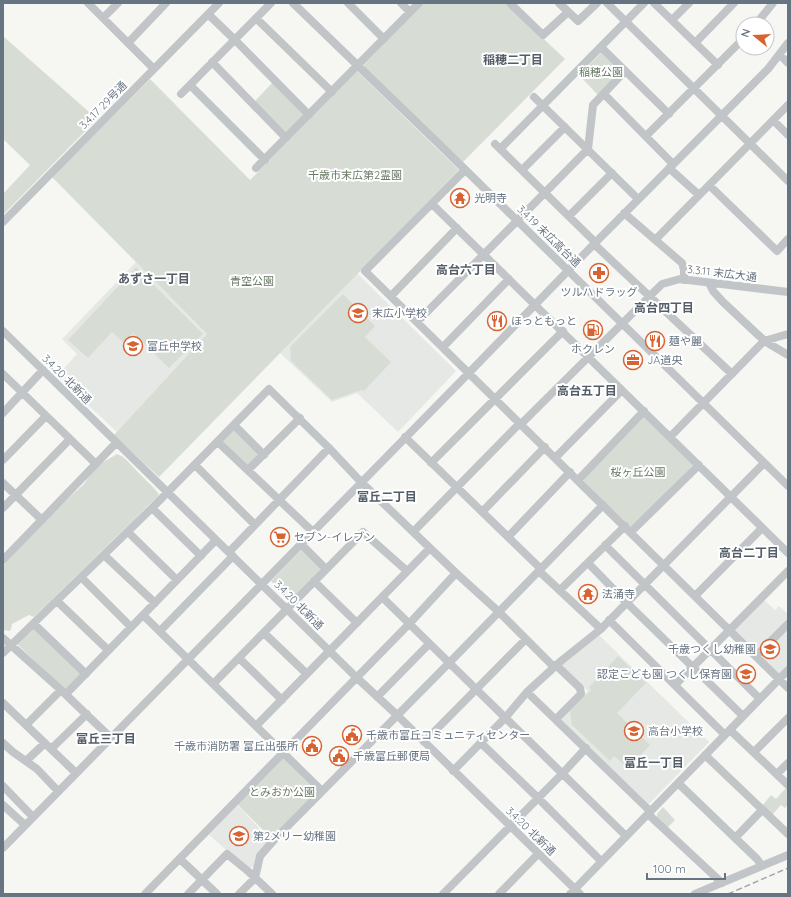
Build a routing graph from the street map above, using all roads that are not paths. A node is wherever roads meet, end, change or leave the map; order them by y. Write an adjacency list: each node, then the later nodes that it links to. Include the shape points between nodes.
1 (88, 3): 23 (street)
2 (118, 3): 23 (street)
3 (166, 3): 29 (street)
4 (219, 3): 21 (street, 3.4.17 29号通)
5 (271, 3): 24 (street)
6 (293, 3): 38 (street, 3.4.19 末広高台通)
7 (348, 3): 27 (street)
8 (401, 3): 19 (street)
9 (419, 3): 19 (street)
10 (510, 3): 20 (street, via 543,35)
11 (559, 3): 20 (street)
12 (597, 3): 20 (street, via 578,21)
13 (607, 3): 26 (street)
14 (644, 3): 26 (street)
15 (654, 3): 25 (street)
16 (689, 3): 25 (street)
17 (734, 3): 30 (street)
18 (773, 3): 22 (street)
19 (410, 12): 27 (street)
20 (568, 12)
21 (208, 14): 28 (street); 39 (street, 3.4.17 29号通)
22 (762, 16)
23 (103, 18): 29 (street)
24 (256, 18): 28 (street); 43 (street)
25 (672, 20): 30 (street)
26 (626, 22): 32 (street); 42 (street)
27 (384, 39): 38 (street)
28 (235, 40): 35 (street); 50 (street)
29 (128, 43): 39 (street)
30 (695, 43): 37 (street)
31 (788, 43): 34 (street)
32 (601, 47): 40 (street); 48 (street)
33 (735, 47): 37 (street)
34 (780, 55): 36 (street); 51 (street)
35 (212, 62): 41 (street); 56 (street)
36 (788, 63)
37 (718, 65): 42 (street)
38 (358, 66): 43 (street); 62 (street, 3.4.19 末広高台通)
39 (154, 69): 74 (street, 3.4.17 29号通)
40 (625, 71): 45 (street); 49 (street)
41 (190, 85): 44 (street); 59 (street)
42 (694, 89): 49 (street); 51 (street)
43 (332, 92): 50 (street)
44 (181, 94)
45 (604, 94): 55 (street); 58 (street, via 593,105)
46 (534, 97): 48 (street)
47 (788, 104): 52 (street)
48 (543, 105): 53 (street); 63 (street, via 498,146)
49 (669, 114): 55 (street)
50 (309, 115): 56 (street)
51 (721, 115): 57 (street); 60 (street)
52 (773, 120): 54 (street); 57 (street)
53 (565, 127): 58 (street); 63 (street)
54 (788, 135)
55 (646, 136): 60 (street)
56 (286, 138): 59 (street)
57 (750, 144): 65 (street); 66 (street)
58 (588, 149): 64 (street); 67 (street)
59 (265, 160): 61 (street)
60 (671, 166): 68 (street); 69 (street)
61 (256, 168)
62 (465, 170): 70 (street); 73 (street, 3.4.19 末広高台通)
63 (522, 170): 67 (street)
64 (612, 173): 69 (street); 72 (street)
65 (788, 181)
66 (709, 185): 68 (street); 76 (street, via 777,251)
67 (545, 192): 72 (street); 73 (street)
68 (699, 195): 77 (street)
69 (638, 199): 71 (street)
70 (432, 204): 75 (street); 85 (street, via 366,271)
71 (624, 213): 77 (street); 78 (street)
72 (569, 216): 78 (street)
73 (517, 220): 79 (street); 80 (street, 3.4.19 末広高台通)
74 (3, 222)
75 (457, 228): 79 (street); 85 (street)
76 (788, 239)
77 (655, 240): 82 (street, via 682,263)
78 (595, 243): 80 (street); 86 (street)
79 (483, 254): 81 (street); 88 (street)
80 (568, 270): 87 (street); 89 (street, 3.4.19 末広高台通)
81 (509, 279): 87 (street); 94 (street)
82 (684, 280): 83 (street, 3.3.11 末広大通); 86 (street, 3.3.11 末広大通, via 662,284)
83 (709, 283): 84 (street, 3.3.11 末広大通); 93 (street, via 723,302)
84 (788, 292)
85 (391, 296): 88 (street)
86 (649, 297): 89 (street, 3.3.11 末広大通); 100 (street)
87 (536, 304): 91 (street); 98 (street)
88 (417, 322): 94 (street)
89 (622, 324): 96 (street, 3.3.11 末広大通); 104 (street, 3.4.19 末広高台通)
90 (3, 331): 97 (street, 3.4.20 北新通)
91 (563, 331): 96 (street); 103 (street)
92 (788, 334): 93 (street)
93 (764, 341): 95 (street); 100 (street)
94 (442, 347): 98 (street)
95 (788, 355)
96 (589, 357): 101 (street); 109 (street, 3.3.11 末広大通)
97 (43, 370): 102 (street); 115 (street, 3.4.20 北新通)
98 (469, 373): 103 (street); 111 (street)
99 (3, 374): 102 (street)
100 (732, 374): 104 (street)
101 (622, 390): 106 (street); 119 (street)
102 (22, 393): 105 (street); 107 (street)
103 (496, 399): 109 (street); 121 (street)
104 (704, 403): 112 (street); 122 (street, 3.4.19 末広高台通)
105 (3, 412)
106 (644, 412): 112 (street); 128 (street)
107 (46, 416): 113 (street); 120 (street)
108 (300, 418): 110 (street, via 269,389); 116 (street); 118 (street)
109 (520, 423): 117 (street); 132 (street, 3.3.11 末広大通)
110 (234, 425): 114 (street); 118 (street)
111 (405, 437): 121 (street); 129 (street)
112 (670, 437): 125 (street)
113 (70, 439): 123 (street); 134 (street)
114 (218, 442): 124 (street); 126 (street)
115 (116, 443): 123 (street); 133 (street, 3.4.20 北新通)
116 (329, 448): 129 (street); 136 (street)
117 (545, 448): 119 (street); 140 (street)
118 (264, 455): 126 (street)
119 (555, 458): 127 (street)
120 (3, 460)
121 (432, 463): 132 (street)
122 (764, 463): 131 (street, 3.4.19 末広高台通); 135 (street)
123 (96, 464): 141 (street)
124 (195, 465): 133 (street); 142 (street)
125 (699, 465): 135 (street); 148 (street)
126 (248, 470): 136 (street)
127 (570, 472): 128 (street); 149 (street)
128 (578, 480): 137 (street)
129 (361, 482): 146 (street); 147 (street)
130 (3, 484): 134 (street)
131 (788, 486)
132 (457, 488): 140 (street); 147 (street, 3.3.11 末広大通)
133 (167, 492): 139 (street); 150 (street, 3.4.20 北新通)
134 (15, 495): 138 (street); 141 (street)
135 (731, 497): 144 (street); 160 (street)
136 (279, 500): 142 (street); 146 (street)
137 (603, 505): 143 (street); 162 (street)
138 (3, 508)
139 (152, 508): 145 (street); 157 (street)
140 (482, 512): 149 (street)
141 (42, 520): 158 (street)
142 (256, 525): 155 (street)
143 (625, 526): 148 (street); 152 (street)
144 (762, 528): 154 (street); 172 (street)
145 (128, 532): 156 (street); 167 (street)
146 (312, 532): 151 (street)
147 (413, 532): 153 (street)
148 (631, 532): 160 (street)
149 (508, 537): 162 (street)
150 (216, 540): 155 (street, 3.4.20 北新通); 157 (street)
151 (301, 544): 161 (street); 169 (street)
152 (605, 545): 159 (street); 170 (street)
153 (430, 548): 163 (street); 165 (street)
154 (788, 553)
155 (231, 554): 169 (street, 3.4.20 北新通); 188 (street)
156 (104, 555): 166 (street); 175 (street)
157 (201, 556): 167 (street)
158 (3, 560)
159 (588, 563): 171 (street); 176 (street)
160 (664, 565): 170 (street); 172 (street)
161 (326, 569): 163 (street, via 363,532); 168 (street)
162 (540, 570): 171 (street); 178 (street)
163 (407, 571): 173 (street)
164 (788, 571): 187 (street)
165 (456, 573): 178 (street); 183 (street)
166 (81, 578): 174 (street); 185 (street)
167 (177, 580): 175 (street)
168 (314, 581): 177 (street); 181 (street)
169 (262, 584): 177 (street, 3.4.20 北新通); 200 (street)
170 (645, 585): 176 (street); 194 (street)
171 (560, 590): 186 (street)
172 (695, 596): 187 (street)
173 (382, 597): 181 (street); 183 (street)
174 (57, 601): 182 (street); 195 (street)
175 (154, 603): 179 (street)
176 (627, 603): 180 (street); 203 (street)
177 (287, 609): 189 (street); 196 (street, 3.4.20 北新通)
178 (499, 612): 191 (street); 201 (street)
179 (143, 615): 185 (street); 188 (street)
180 (609, 620): 186 (street); 210 (street)
181 (357, 623): 196 (street)
182 (34, 624): 193 (street); 205 (street)
183 (409, 624): 192 (street); 207 (street)
184 (788, 624): 198 (street)
185 (131, 627): 195 (street)
186 (601, 629): 202 (street)
187 (730, 630): 194 (street); 198 (street)
188 (160, 631): 200 (street)
189 (264, 632): 199 (street); 206 (street)
190 (3, 638): 193 (street)
191 (526, 639): 202 (street); 212 (street)
192 (430, 644): 201 (street); 215 (street)
193 (11, 646): 197 (street); 213 (street)
194 (710, 649): 203 (street); 216 (street)
195 (108, 650): 205 (street)
196 (329, 651): 206 (street); 207 (street, 3.4.20 北新通)
197 (3, 653)
198 (756, 656): 208 (street)
199 (238, 658): 209 (street); 217 (street)
200 (188, 659): 209 (street); 228 (street)
201 (449, 663): 212 (street); 220 (street)
202 (555, 666): 214 (street); 224 (street, via 580,688 581,694)
203 (692, 667): 210 (street); 221 (street)
204 (788, 670): 208 (street)
205 (86, 674): 213 (street)
206 (307, 674): 217 (street)
207 (356, 677): 215 (street, 3.4.20 北新通); 236 (street)
208 (779, 680): 211 (street); 216 (street)
209 (214, 684): 226 (street)
210 (675, 685): 227 (street)
211 (788, 688)
212 (476, 690): 222 (street); 229 (street)
213 (64, 692): 219 (street); 225 (street)
214 (527, 692): 222 (street); 224 (street)
215 (378, 697): 220 (street, 3.4.20 北新通)
216 (760, 699): 221 (street)
217 (282, 700): 226 (street)
218 (3, 703): 225 (street)
219 (87, 714): 228 (street); 234 (street)
220 (397, 715): 229 (street, 3.4.20 北新通); 248 (street)
221 (743, 716): 227 (street)
222 (505, 718): 232 (street); 242 (street)
223 (788, 718): 235 (street)
224 (556, 719): 233 (street)
225 (26, 725): 231 (street)
226 (256, 726): 236 (street)
227 (728, 732): 235 (street); 237 (street)
228 (111, 738): 241 (street)
229 (424, 742): 240 (street, 3.4.20 北新通)
230 (3, 743): 238 (street)
231 (45, 743): 234 (street); 238 (street)
232 (480, 743): 240 (street); 249 (street)
233 (586, 748): 242 (street); 252 (street)
234 (51, 749): 241 (street)
235 (754, 752): 243 (street)
236 (284, 753): 248 (street); 262 (street)
237 (705, 755): 244 (street); 251 (street)
238 (26, 761): 247 (street)
239 (788, 763): 243 (street)
240 (453, 771): 255 (street, 3.4.20 北新通)
241 (76, 773): 247 (street)
242 (562, 774): 249 (street); 257 (street)
243 (777, 774): 245 (street)
244 (678, 783): 252 (street); 258 (street)
245 (788, 785)
246 (3, 786): 253 (street)
247 (58, 791): 253 (street)
248 (322, 791): 265 (street, via 260,856)
249 (538, 798): 255 (street); 263 (street)
250 (3, 806): 254 (street)
251 (762, 810): 256 (street); 258 (street)
252 (649, 812): 257 (street); 267 (street)
253 (33, 817): 254 (street)
254 (25, 825): 259 (street)
255 (510, 827): 260 (street, 3.4.20 北新通); 274 (street)
256 (788, 834)
257 (626, 836): 263 (street)
258 (735, 838): 264 (street)
259 (3, 848)
260 (538, 854): 268 (street, 3.4.20 北新通); 275 (street)
261 (788, 855): 264 (street)
262 (180, 859): 266 (street); 269 (street)
263 (602, 861): 268 (street)
264 (762, 866): 267 (street)
265 (255, 878): 266 (street, via 227,854); 272 (street); 273 (street)
266 (202, 879): 270 (street); 271 (street)
267 (722, 883): 276 (street)
268 (575, 892)
269 (145, 894)
270 (188, 894)
271 (217, 894)
272 (239, 894)
273 (272, 894)
274 (443, 894)
275 (499, 894)
276 (695, 894)

